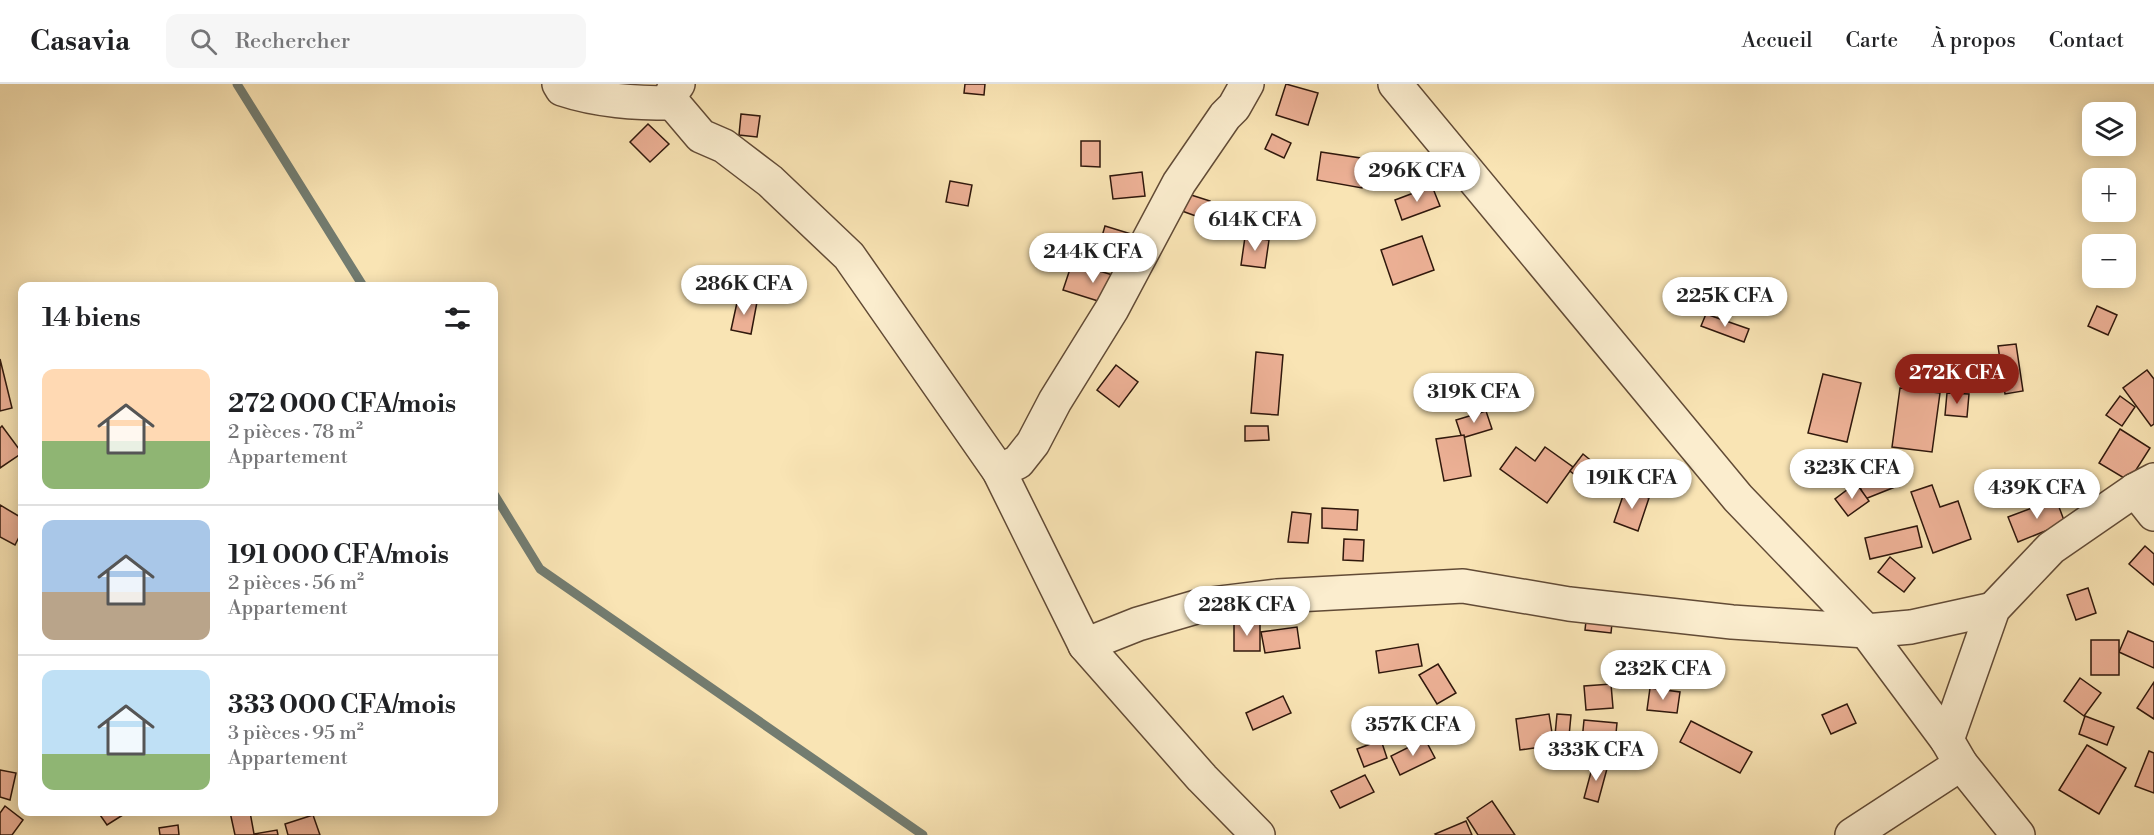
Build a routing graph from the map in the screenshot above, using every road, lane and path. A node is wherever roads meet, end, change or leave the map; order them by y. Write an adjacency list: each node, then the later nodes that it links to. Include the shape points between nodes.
1 (559, 84): 4 (street, via 577,94 628,103)
2 (1247, 84): 5 (street, via 1179,183 1112,309 1033,443 1018,462)
3 (1395, 84): 8 (street, via 1738,498)
4 (675, 94): 5 (street, via 701,136 724,146 770,181 849,256)
5 (999, 471): 9 (street)
6 (2148, 495): 7 (street, via 2051,548)
7 (1993, 609): 8 (street, via 1911,627); 10 (street)
8 (1866, 631): 9 (street, via 1592,606 1462,586 1277,596 1203,605); 10 (street)
9 (1085, 645): 11 (street, via 1202,778)
10 (1954, 752): 12 (street); 13 (street)
11 (1258, 835)
12 (1852, 835)
13 (2018, 835)

